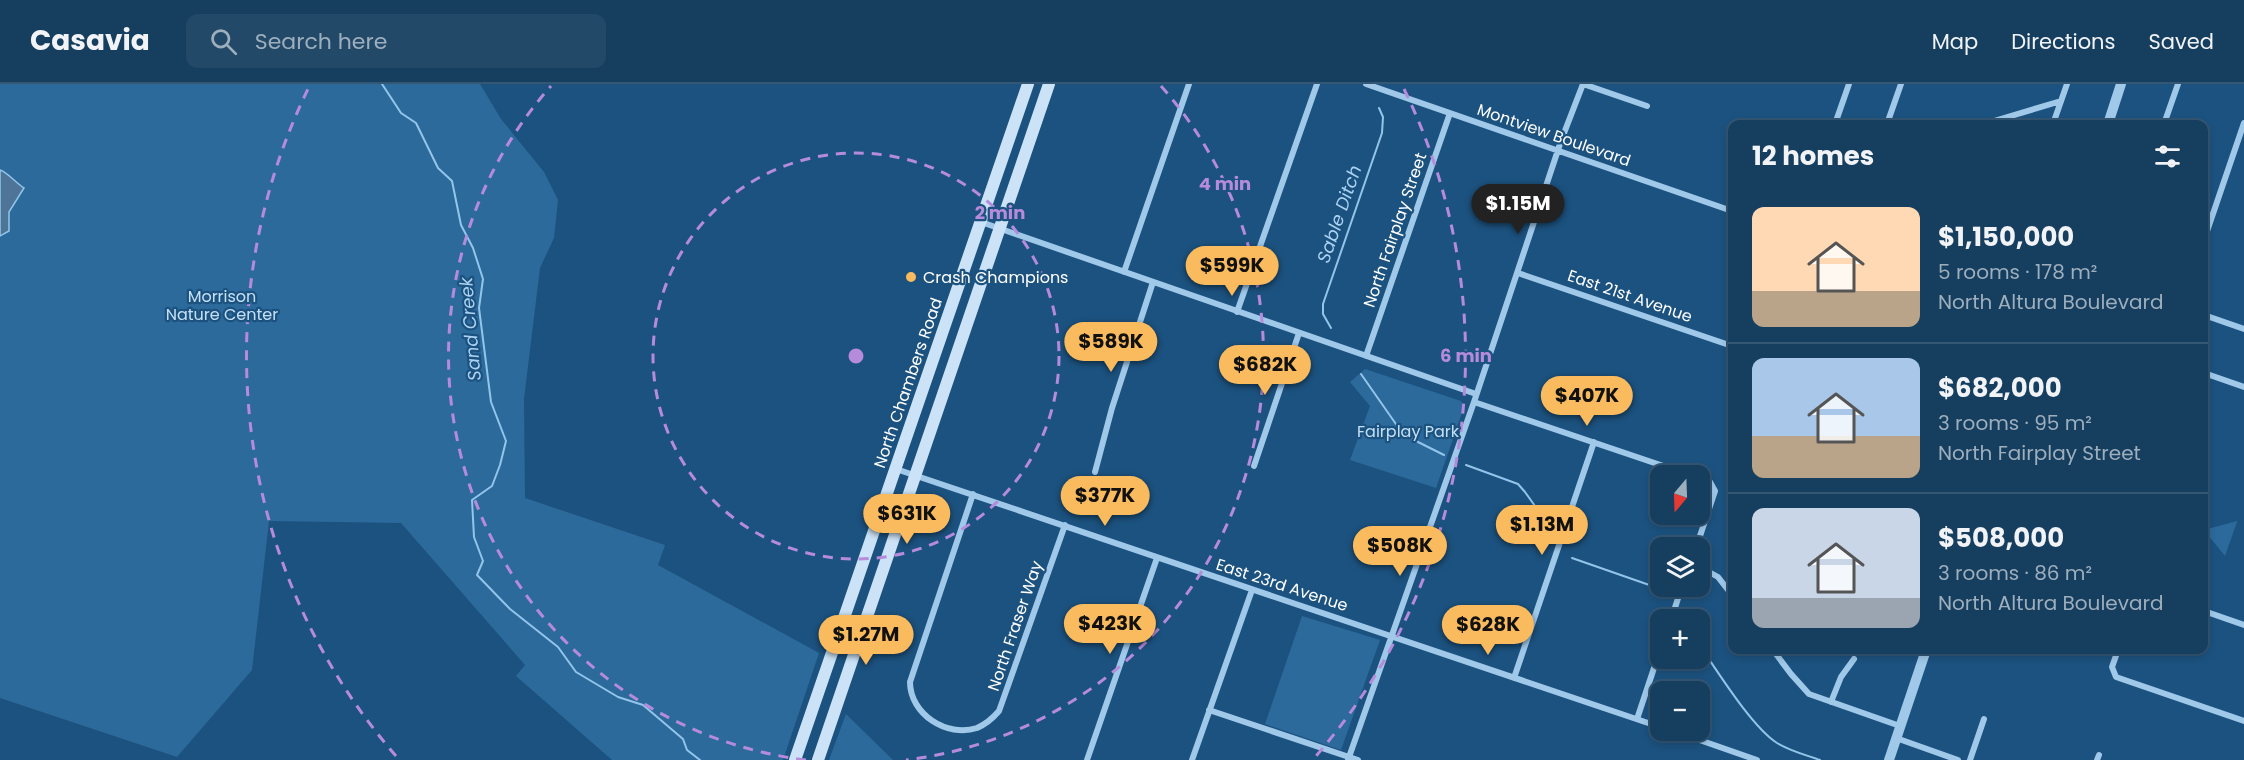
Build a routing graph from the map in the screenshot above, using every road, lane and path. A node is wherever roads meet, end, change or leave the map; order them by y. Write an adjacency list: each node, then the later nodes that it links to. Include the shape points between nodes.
1 (1028, 84): 24 (main road, North Chambers Road)
2 (1049, 84): 25 (main road)
3 (1189, 84): 27 (street)
4 (1317, 84): 30 (street)
5 (1366, 84): 14 (street, Montview Boulevard)
6 (1583, 84): 13 (street); 22 (street)
7 (1850, 84): 15 (street)
8 (1901, 84): 16 (street)
9 (2067, 84): 12 (street)
10 (2121, 84): 19 (street)
11 (2178, 84): 20 (street)
12 (2061, 101): 17 (street); 18 (street)
13 (1647, 106)
14 (1450, 113): 22 (street, Montview Boulevard); 35 (street, North Fairplay Street)
15 (1836, 120)
16 (1888, 120)
17 (1997, 120)
18 (2054, 120)
19 (2109, 120)
20 (2165, 120)
21 (2244, 123): 26 (street)
22 (1559, 150): 23 (street, Montview Boulevard); 28 (street)
23 (1728, 210)
24 (981, 222): 25 (street); 42 (main road, North Chambers Road)
25 (1000, 228): 27 (street); 44 (main road)
26 (2208, 228)
27 (1124, 272): 29 (street)
28 (1518, 273): 34 (street, East 21st Avenue); 38 (street)
29 (1153, 282): 30 (street); 43 (street)
30 (1237, 312): 33 (street)
31 (2208, 316): 32 (street)
32 (2244, 329)
33 (1299, 333): 35 (street); 41 (street)
34 (1728, 345)
35 (1366, 356): 38 (street)
36 (2208, 374): 37 (street)
37 (2244, 387)
38 (1475, 398): 39 (street); 55 (street)
39 (1594, 442): 40 (street); 61 (street)
40 (1661, 465)
41 (1254, 466)
42 (895, 469): 44 (street, East 23rd Avenue); 72 (main road, North Chambers Road)
43 (1095, 471)
44 (915, 475): 46 (street, East 23rd Avenue); 73 (main road)
45 (1710, 482): 47 (street, via 1714,489)
46 (973, 494): 48 (street, East 23rd Avenue); 48 (street, North Fraser Way, via 910,682 916,707 943,725 974,729 999,711)
47 (1710, 502)
48 (1065, 525): 49 (street, East 23rd Avenue)
49 (1157, 558): 51 (street, East 23rd Avenue); 74 (street)
50 (1710, 573): 52 (street)
51 (1252, 590): 55 (street, East 23rd Avenue); 63 (street)
52 (1728, 590)
53 (2208, 612): 54 (street)
54 (2244, 625)
55 (1392, 636): 61 (street, East 23rd Avenue); 71 (street)
56 (1776, 654): 62 (street, via 1804,690)
57 (1925, 654): 68 (street)
58 (2117, 654): 66 (street, via 2112,667 2116,677)
59 (1854, 659): 62 (street, via 1840,677)
60 (1654, 669): 64 (street)
61 (1514, 678): 64 (street, East 23rd Avenue)
62 (1832, 702): 68 (street)
63 (1209, 710): 71 (street); 75 (street)
64 (1637, 719): 67 (street, East 23rd Avenue)
65 (1984, 719): 80 (street)
66 (2244, 721)
67 (1650, 724)
68 (1900, 726): 69 (street)
69 (1896, 738): 78 (street); 79 (street)
70 (1703, 741): 77 (street)
71 (1348, 758): 76 (street)
72 (795, 760)
73 (818, 760)
74 (1087, 760)
75 (1191, 760)
76 (1358, 760)
77 (1758, 760)
78 (1889, 760)
79 (1958, 760)
80 (1970, 760)

